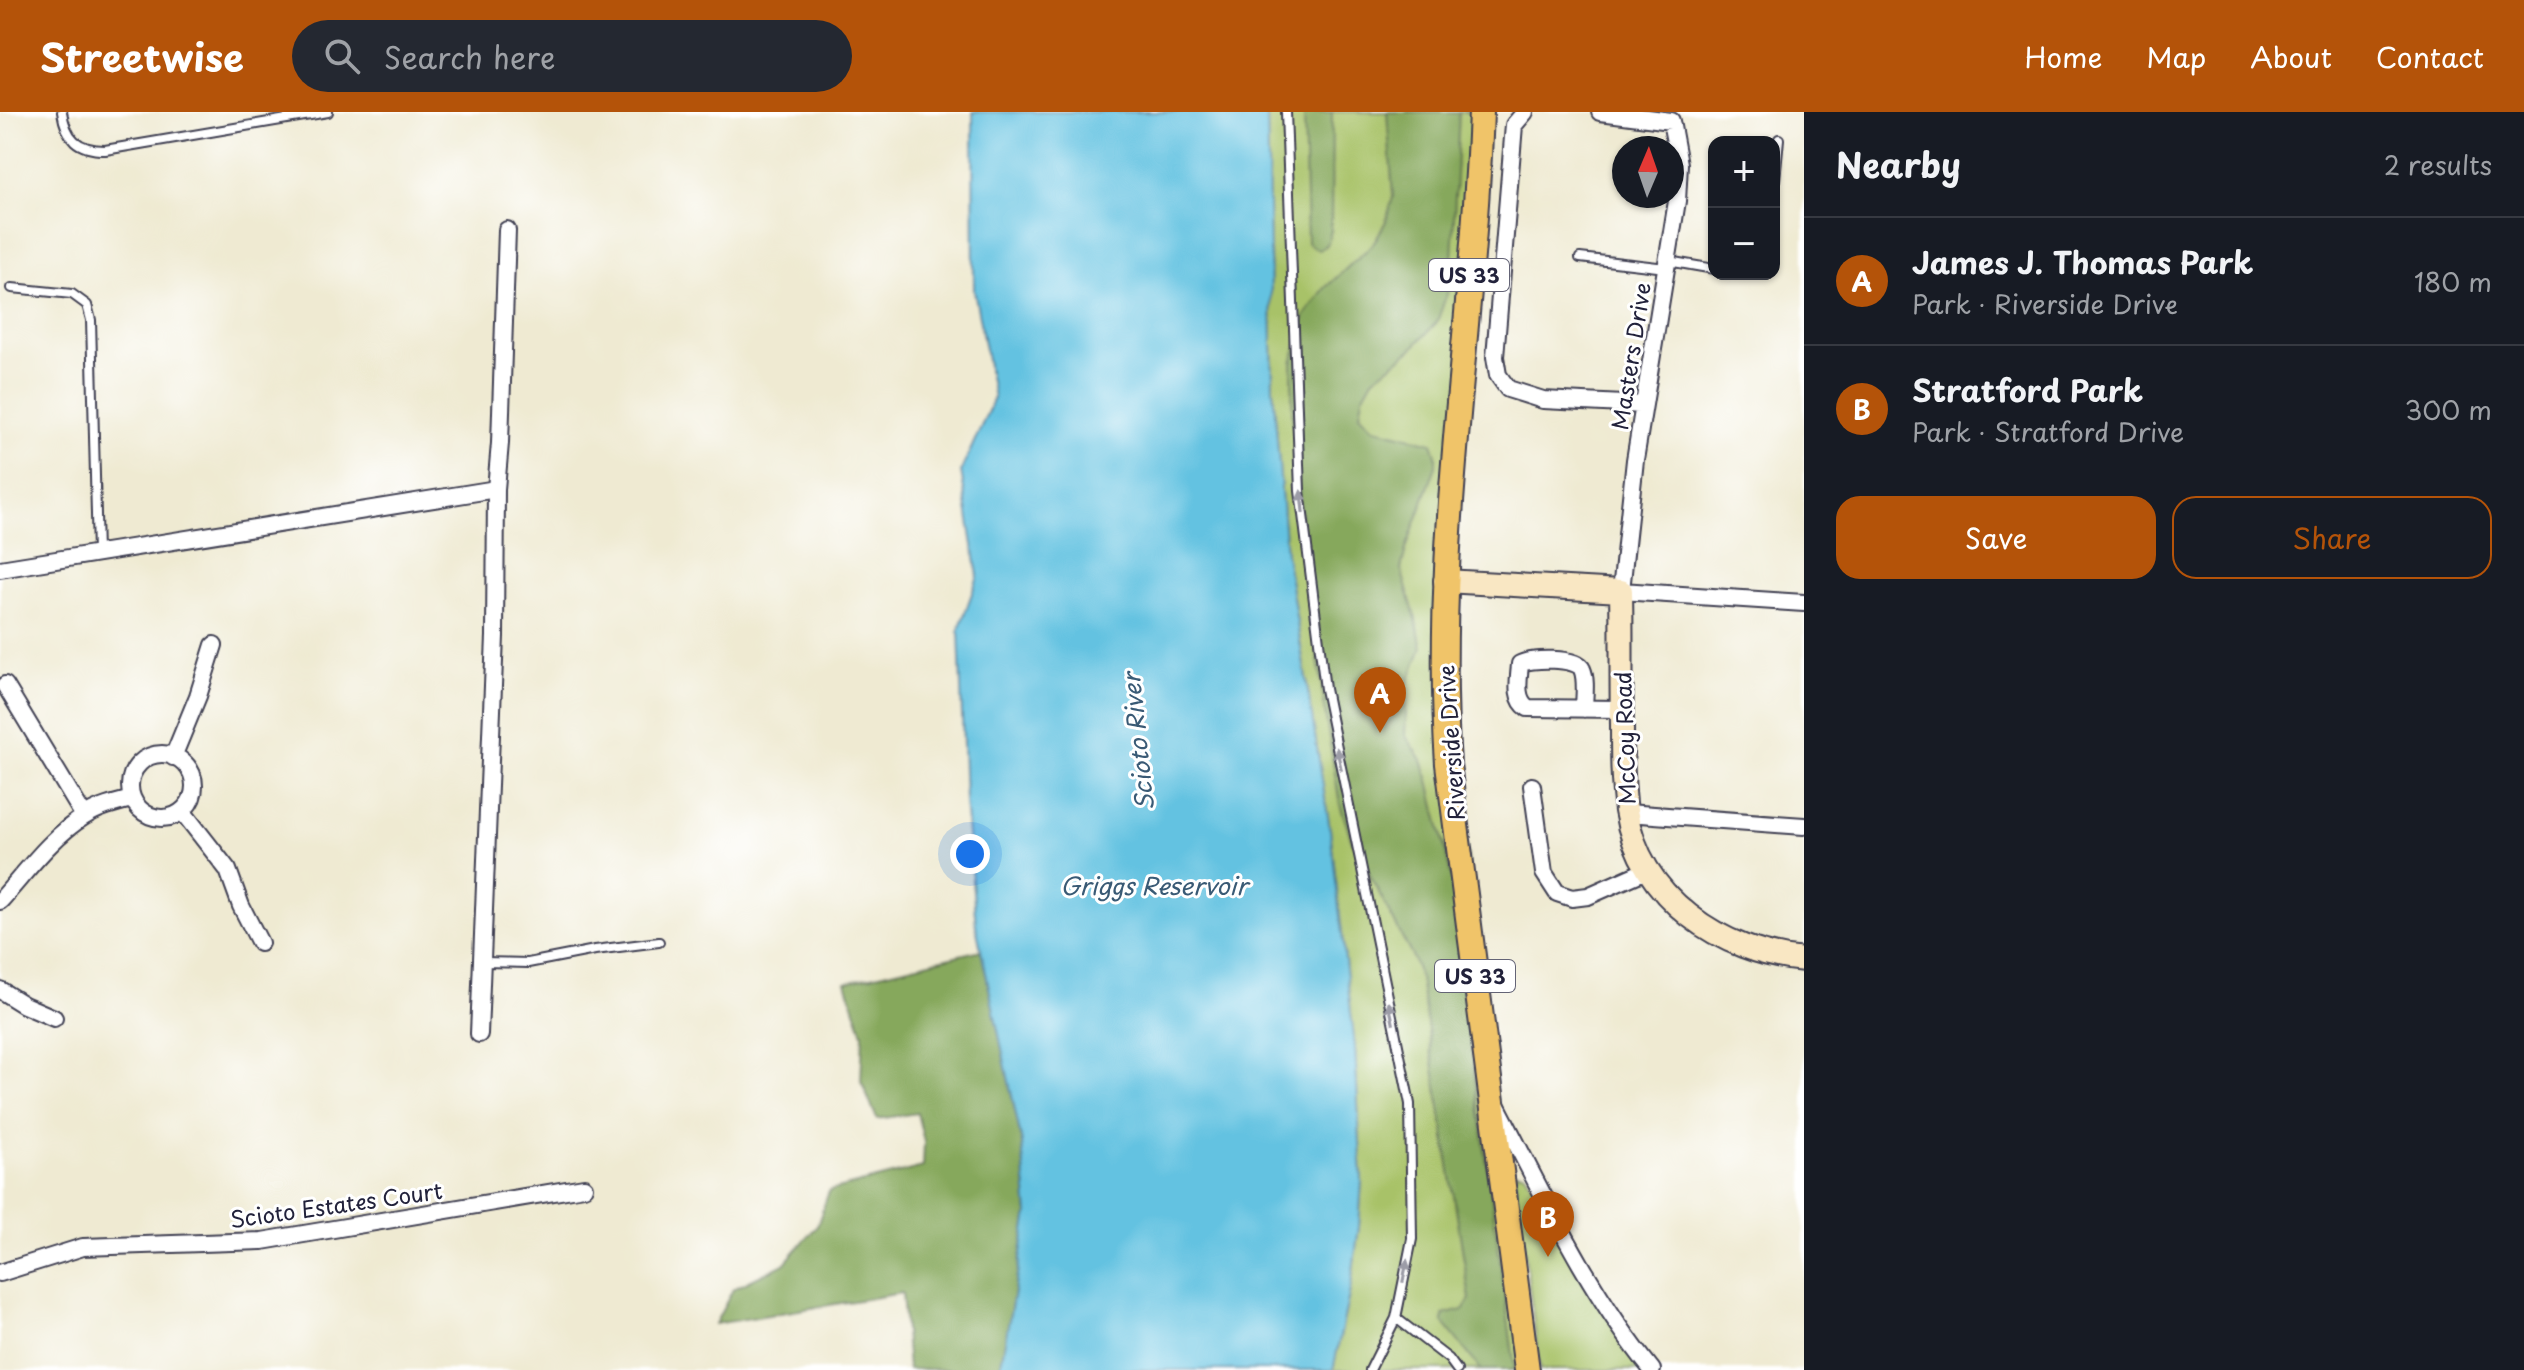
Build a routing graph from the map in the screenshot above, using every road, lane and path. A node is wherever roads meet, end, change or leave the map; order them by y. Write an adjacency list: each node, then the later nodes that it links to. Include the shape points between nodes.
1 (62, 112): 2 (lane, via 66,131 90,150)
2 (328, 112)
3 (1286, 112): 43 (lane, one-way to 3, via 1412,1239 1410,1104 1317,628 1300,491)
4 (1481, 112): 17 (main road, Riverside Drive / US 33)
5 (1525, 112): 13 (street, via 1514,125 1496,341 1498,375 1508,389 1543,400)
6 (1600, 112): 7 (street)
7 (1671, 121): 10 (street, Masters Drive, via 1679,164)
8 (507, 230): 14 (street)
9 (1580, 258): 10 (lane)
10 (1667, 265): 11 (lane); 13 (street, Masters Drive)
11 (1708, 268)
12 (12, 288): 15 (lane, via 72,294 87,305)
13 (1644, 405): 18 (street, Masters Drive)
14 (496, 489): 15 (street); 36 (street)
15 (97, 553): 16 (street)
16 (0, 569)
17 (1445, 581): 18 (main road); 40 (main road, Riverside Drive / US 33, via 1448,764)
18 (1621, 591): 19 (street); 23 (main road, McCoy Road)
19 (1804, 603)
20 (214, 645): 24 (street)
21 (5, 685): 29 (street)
22 (1584, 709): 22 (street, via 1522,704 1520,664 1578,664 1583,669); 23 (street)
23 (1622, 709): 28 (main road, McCoy Road)
24 (173, 757): 26 (street, via 155,755 139,764 130,780); 27 (street, via 192,777 192,795)
25 (1532, 786): 31 (street, via 1544,873 1557,893 1588,896)
26 (132, 799): 27 (street, via 154,817); 29 (street)
27 (182, 811): 34 (street, via 228,870)
28 (1627, 813): 30 (street); 31 (main road, McCoy Road)
29 (84, 816): 32 (street)
30 (1804, 826)
31 (1649, 869): 35 (main road, McCoy Road, via 1675,903 1724,940 1763,954)
32 (0, 901)
33 (659, 942): 36 (lane, via 528,963)
34 (260, 943)
35 (1804, 960)
36 (482, 962): 39 (street)
37 (0, 990): 38 (street)
38 (54, 1018)
39 (479, 1034)
40 (1490, 1092): 46 (main road, Riverside Drive / US 33); 47 (street, via 1589,1277)
41 (584, 1187): 42 (street, Scioto Estates Court, via 262,1241 83,1247)
42 (0, 1273)
43 (1396, 1318): 44 (lane); 45 (lane)
44 (1370, 1370)
45 (1457, 1370)
46 (1527, 1370)
47 (1652, 1370)

